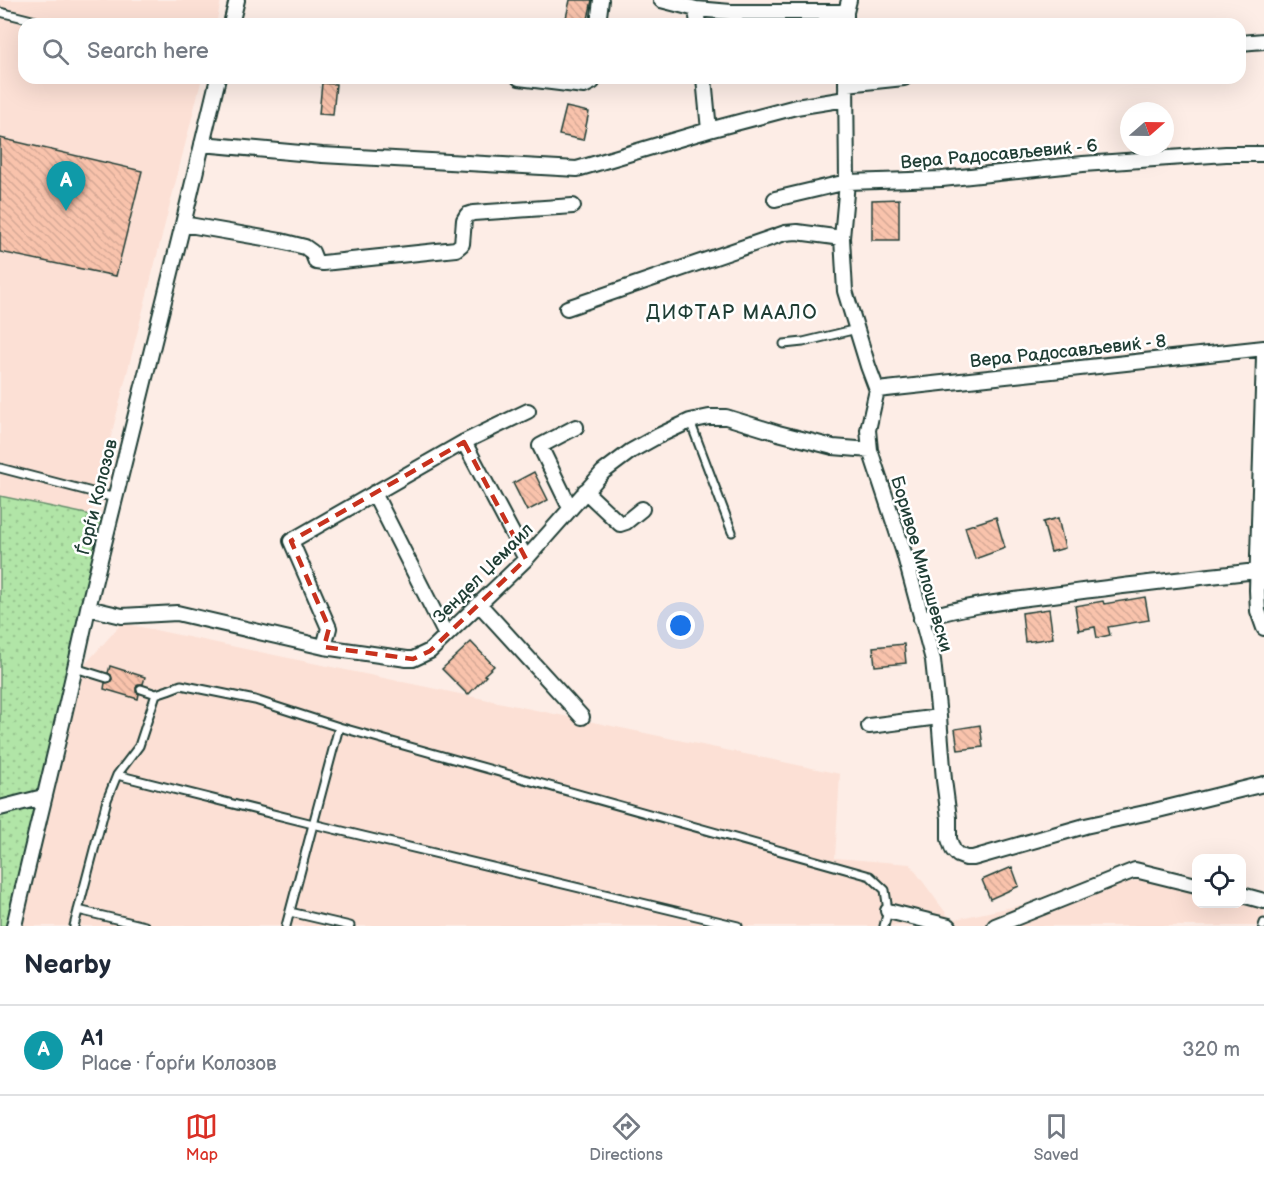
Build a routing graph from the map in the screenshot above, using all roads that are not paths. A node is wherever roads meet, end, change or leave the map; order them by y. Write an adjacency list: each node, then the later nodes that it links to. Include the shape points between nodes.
1 (237, 0): 8 (street)
2 (601, 0): 9 (street)
3 (661, 0): 4 (street)
4 (696, 9): 6 (street); 10 (street)
5 (0, 12): 7 (lane)
6 (847, 12)
7 (24, 18)
8 (232, 18)
9 (599, 18)
10 (697, 18)
11 (1264, 41): 12 (street)
12 (1246, 43)
13 (217, 84): 20 (street, Ѓорѓи Колозов)
14 (568, 84): 15 (street)
15 (588, 84)
16 (705, 84): 19 (street)
17 (846, 84): 18 (street)
18 (846, 99): 19 (street, via 796,107); 22 (street)
19 (710, 130): 20 (street, via 577,169)
20 (202, 144): 25 (street, Ѓорѓи Колозов)
21 (1264, 154): 22 (street, Вера Радосављевиќ - 6, via 1094,164 942,179)
22 (846, 182): 23 (street, Вера Радосављевиќ - 6); 26 (street)
23 (775, 199)
24 (573, 206): 25 (street, via 467,215 462,244 456,249 323,263 316,262 305,247)
25 (183, 225): 41 (street, Ѓорѓи Колозов)
26 (842, 238): 27 (street, via 785,233); 28 (street, via 845,291)
27 (567, 308)
28 (857, 329): 29 (lane); 32 (street)
29 (784, 344)
30 (1264, 348): 32 (street, Вера Радосављевиќ - 8)
31 (1264, 356): 46 (street)
32 (877, 390): 37 (street, Боривое Милошевски, via 868,430)
33 (528, 411): 36 (street)
34 (690, 421): 37 (street, Зендел Џемаил, via 726,417 832,447); 39 (street, Зендел Џемаил, via 631,451); 44 (lane)
35 (576, 427): 42 (street, via 540,446)
36 (464, 442): 40 (street); 45 (street)
37 (870, 450): 49 (street, Боривое Милошевски)
38 (0, 468): 41 (lane)
39 (585, 491): 42 (street, Зендел Џемаил); 43 (street, via 620,524)
40 (374, 493): 51 (street); 52 (street, via 291,541 329,628)
41 (116, 498): 48 (street, Ѓорѓи Колозов)
42 (570, 508): 45 (street, Зендел Џемаил)
43 (642, 509)
44 (732, 532)
45 (526, 559): 47 (street, Зендел Џемаил)
46 (1257, 571): 49 (street, via 1006,601); 50 (street, via 1258,611)
47 (479, 604): 51 (street, Зендел Џемаил); 57 (street)
48 (88, 608): 52 (street, Зендел Џемаил, via 122,616 177,613); 53 (street, Ѓорѓи Колозов)
49 (921, 619): 58 (street, Боривое Милошевски, via 933,660)
50 (1264, 628)
51 (446, 635): 52 (street, Зендел Џемаил, via 430,651 413,660)
52 (324, 646)
53 (75, 668): 54 (lane); 63 (street, Ѓорѓи Колозов)
54 (107, 678)
55 (141, 689): 56 (lane)
56 (156, 693): 60 (lane, via 181,685 255,700); 61 (lane, via 139,746)
57 (582, 717)
58 (939, 717): 59 (street); 62 (street, Боривое Милошевски, via 949,839 953,850 966,858)
59 (869, 726)
60 (339, 727): 65 (lane); 70 (lane, via 870,876 885,890)
61 (117, 775): 65 (lane); 69 (lane, via 106,800)
62 (1264, 784)
63 (44, 797): 64 (street); 72 (street, Ѓорѓи Колозов)
64 (0, 808)
65 (313, 824): 71 (lane); 77 (lane)
66 (1192, 884): 80 (street, via 1135,870)
67 (1246, 897): 68 (street)
68 (1264, 901)
69 (78, 910): 73 (lane); 74 (lane)
70 (888, 911): 78 (lane); 79 (street)
71 (290, 912): 75 (lane); 76 (lane)
72 (14, 926)
73 (74, 926)
74 (145, 926)
75 (286, 926)
76 (350, 926)
77 (738, 926)
78 (884, 926)
79 (949, 926)
80 (995, 926)

